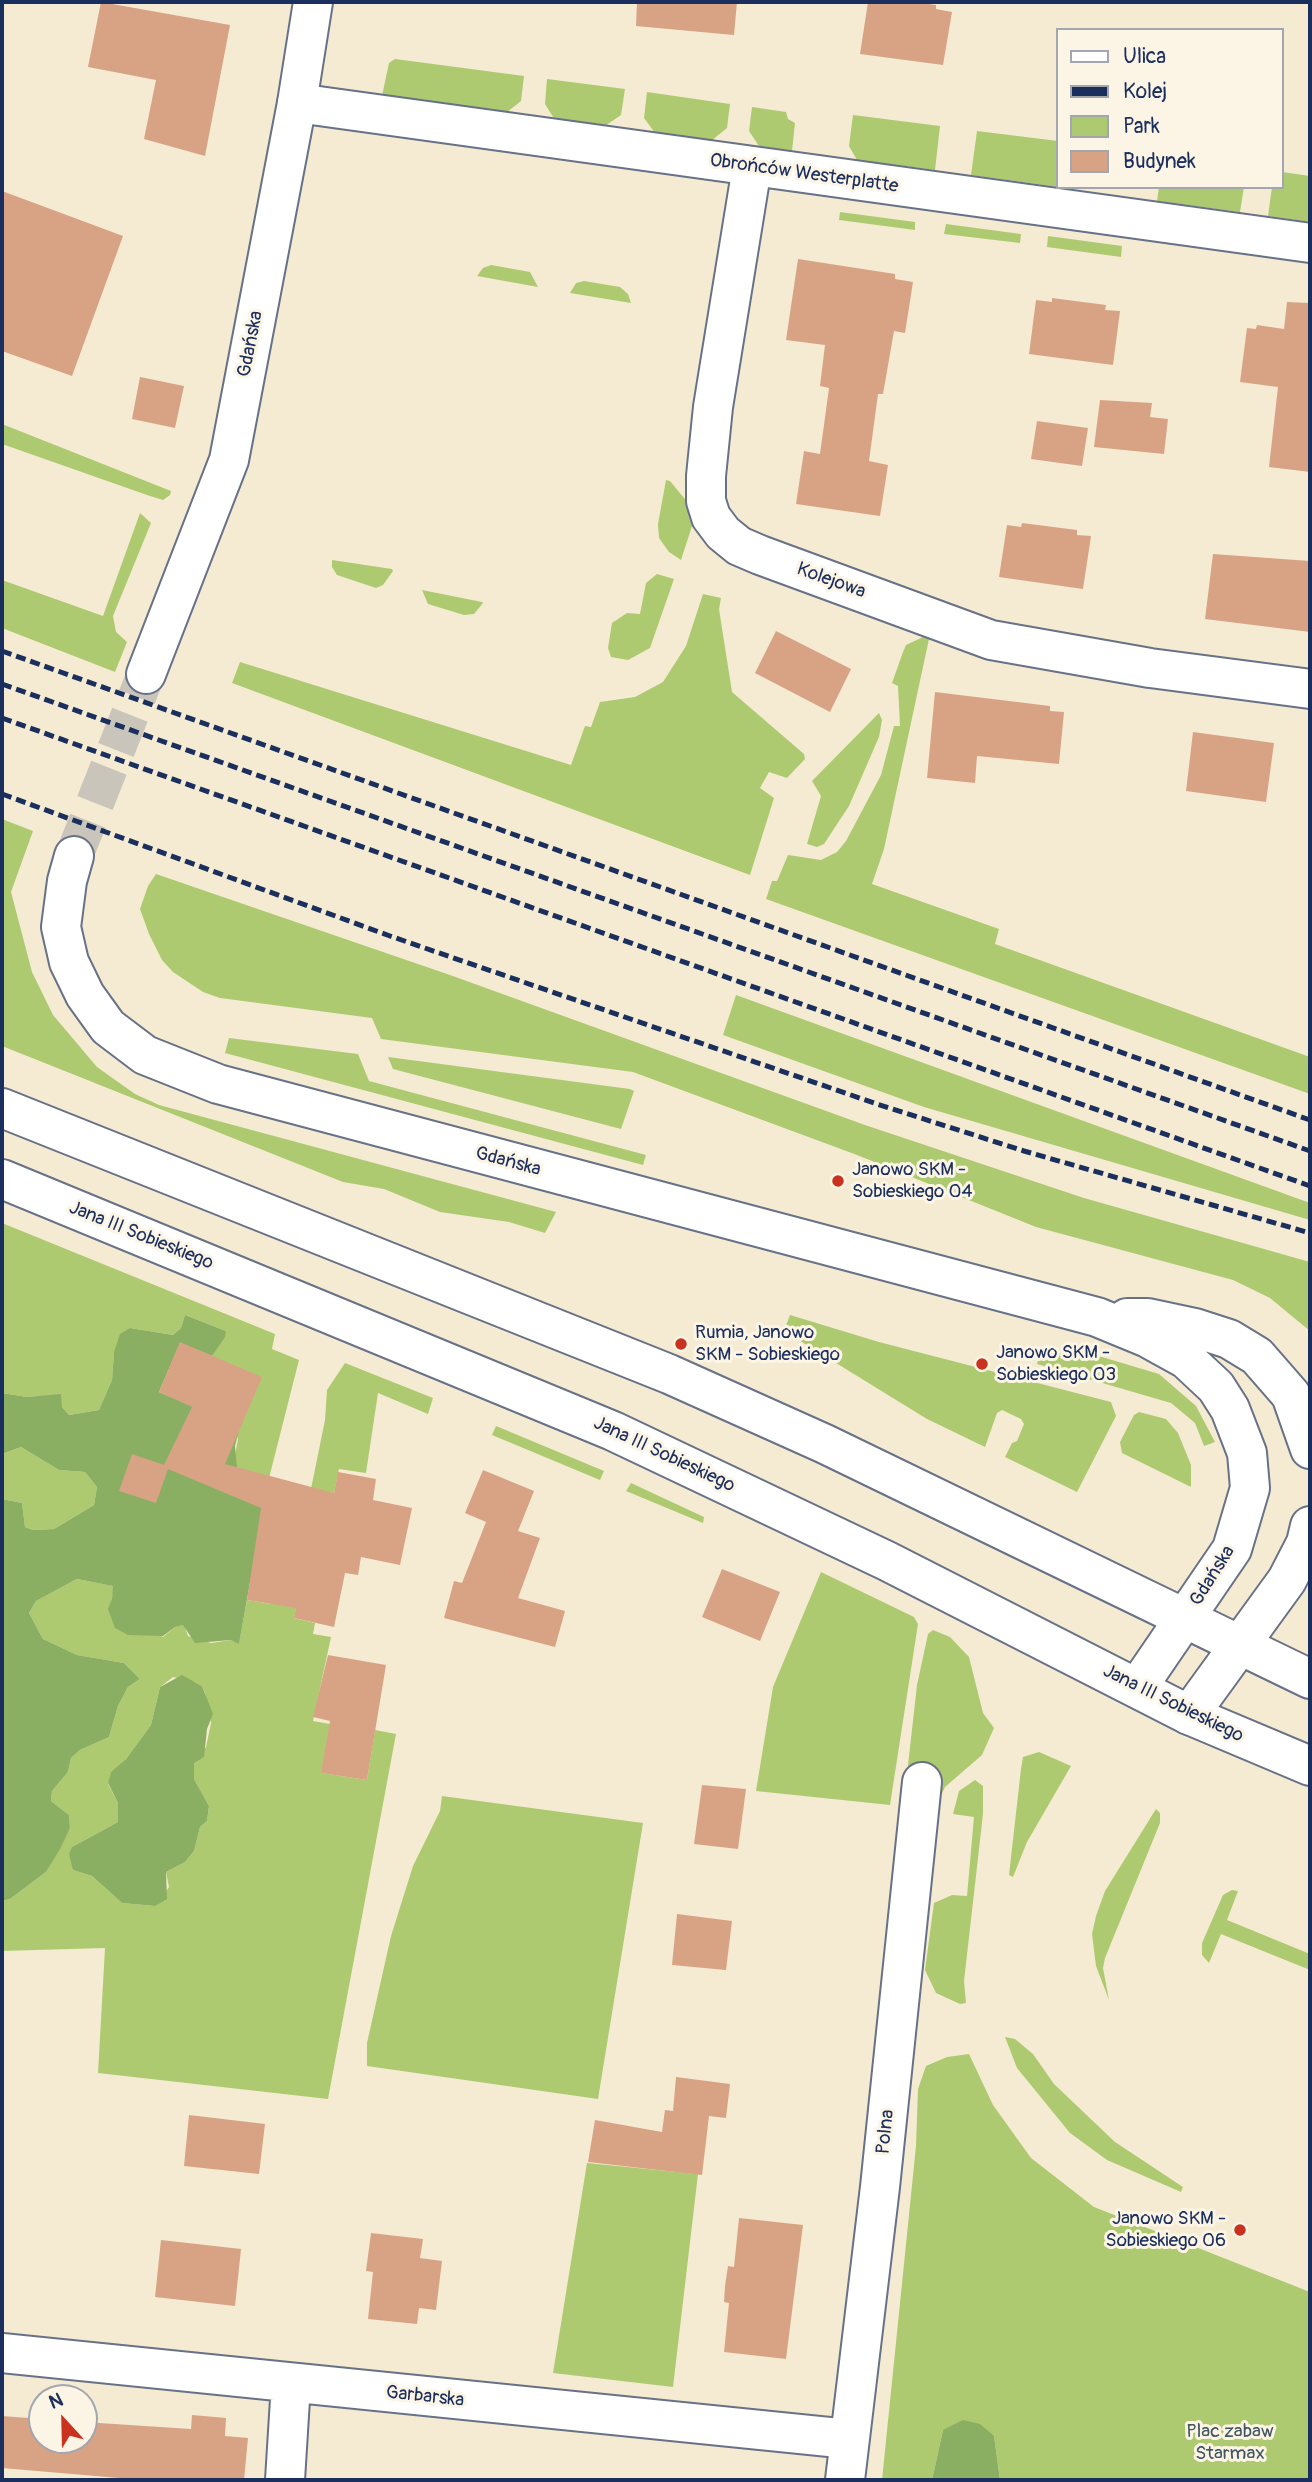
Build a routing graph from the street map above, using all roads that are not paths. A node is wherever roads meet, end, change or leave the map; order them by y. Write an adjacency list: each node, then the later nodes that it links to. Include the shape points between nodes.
1 (313, 2): 2 (main road, Gdańska)
2 (297, 103): 3 (main road, Obrońców Westerplatte); 5 (main road, Gdańska, via 229,460)
3 (752, 167): 4 (main road, Obrońców Westerplatte); 6 (main road, Kolejowa, via 706,476 706,501 723,533 760,555 991,640 1150,668)
4 (1310, 243)
5 (146, 674)
6 (1310, 689)
7 (74, 856): 10 (main road, Gdańska, via 61,927 69,962 108,1027 145,1055 218,1084)
8 (2, 1108): 13 (main road, via 669,1374 825,1444)
9 (2, 1179): 16 (main road, Jana III Sobieskiego, via 613,1431 853,1544)
10 (1097, 1317): 11 (main road, Gdańska, via 1148,1318 1195,1328 1228,1339 1257,1356 1291,1395); 13 (main road, Gdańska, via 1186,1359 1216,1387 1247,1453 1250,1488 1232,1549)
11 (1310, 1449)
12 (1310, 1526): 14 (main road, via 1287,1580)
13 (1184, 1620): 14 (main road); 16 (main road, Gdańska)
14 (1239, 1646): 15 (main road); 17 (main road)
15 (1310, 1679)
16 (1137, 1688): 17 (main road, Jana III Sobieskiego)
17 (1189, 1714): 18 (main road, Jana III Sobieskiego)
18 (1310, 1766)
19 (922, 1782): 22 (main road, Polna)
20 (2, 2353): 21 (main road, Garbarska)
21 (292, 2384): 22 (main road, Garbarska); 23 (main road)
22 (849, 2439): 24 (main road, Polna)
23 (285, 2480)
24 (845, 2480)

